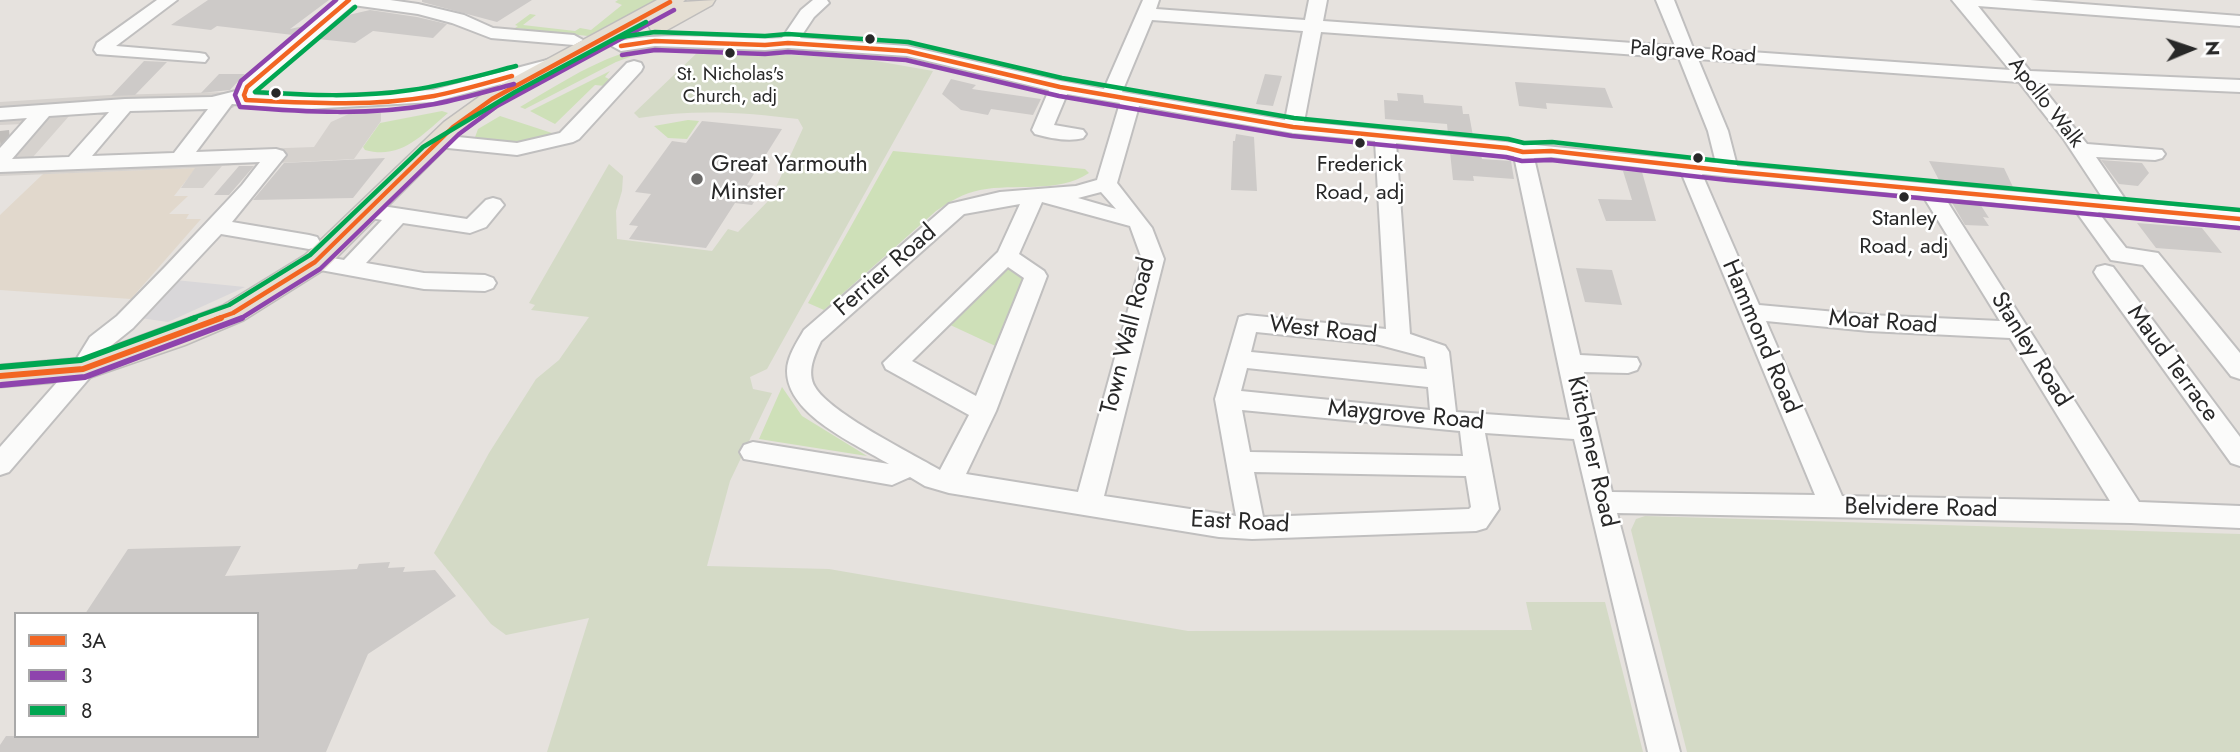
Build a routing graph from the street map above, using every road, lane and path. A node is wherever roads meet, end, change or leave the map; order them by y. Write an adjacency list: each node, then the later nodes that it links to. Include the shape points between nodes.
1 (168, 0): 18 (street, via 103,50)
2 (351, 0): 14 (street, via 418,9 491,33); 24 (street)
3 (704, 0): 8 (main road)
4 (1318, 0): 11 (street)
5 (1665, 0): 17 (street)
6 (1962, 0): 10 (street); 21 (street, Apollo Walk)
7 (820, 4): 15 (street)
8 (678, 6): 12 (main road); 13 (street, via 682,22); 19 (main road)
9 (1149, 7): 11 (street, Palgrave Road); 25 (street)
10 (2240, 20)
11 (1311, 27): 17 (street, Palgrave Road); 31 (street)
12 (650, 30): 13 (street); 16 (main road); 19 (main road, via 620,37 570,63)
13 (694, 32): 15 (street)
14 (575, 40)
15 (787, 43): 16 (street, via 655,41); 23 (street, via 907,51)
16 (621, 46): 30 (main road)
17 (1688, 53): 21 (street, Palgrave Road); 42 (street)
18 (199, 58)
19 (551, 65): 26 (street, via 433,96); 30 (main road, via 492,99)
20 (623, 72): 34 (street, via 566,138 517,149)
21 (2024, 77): 22 (street, Palgrave Road); 35 (street, Apollo Walk)
22 (2240, 86)
23 (1060, 87): 25 (street); 32 (street, via 1042,130)
24 (235, 97): 26 (street, via 273,103); 27 (street, via 212,103); 38 (street)
25 (1121, 97): 31 (street); 43 (street)
26 (394, 100): 30 (street, via 452,104 461,107)
27 (125, 105): 28 (street); 40 (street)
28 (43, 111): 29 (street); 39 (street, via 15,139)
29 (0, 114)
30 (470, 122): 34 (main road)
31 (1293, 127): 33 (street)
32 (1076, 134)
33 (1385, 135): 36 (street); 60 (street)
34 (438, 148): 49 (main road)
35 (2082, 150): 37 (street); 48 (street, Apollo Walk)
36 (1523, 152): 41 (street, via 1550,150); 62 (street, Kitchener Road)
37 (2155, 154)
38 (180, 159): 40 (street); 52 (street, via 276,155)
39 (0, 163): 40 (street)
40 (75, 163)
41 (1688, 165): 42 (street); 58 (street, Hammond Road)
42 (1728, 171): 44 (street)
43 (1105, 184): 45 (street, Ferrier Road); 51 (street, Town Wall Road)
44 (1929, 188): 46 (street); 59 (street, Stanley Road)
45 (1040, 196): 51 (street, Ferrier Road); 54 (street); 70 (street, Ferrier Road, via 957,209 811,336 801,358 802,388)
46 (2081, 204): 48 (street); 65 (street, via 2119,256 2150,258)
47 (493, 205): 49 (street, via 470,226)
48 (2122, 210): 50 (street)
49 (384, 213): 53 (main road); 55 (street)
50 (2240, 219)
51 (1135, 221): 82 (street, Town Wall Road, via 1146,234 1153,259)
52 (216, 226): 53 (street); 64 (street, via 125,322 98,343)
53 (312, 252): 55 (street); 64 (main road, via 233,313)
54 (1006, 257): 69 (street, via 1036,276); 69 (street, via 895,363)
55 (348, 269): 57 (street, via 424,281)
56 (2105, 272): 75 (street, Maud Terrace)
57 (485, 283)
58 (1750, 312): 59 (street, Moat Road); 83 (street, Hammond Road)
59 (2017, 330): 84 (street, Stanley Road)
60 (1399, 340): 61 (street, West Road, via 1247,323); 67 (street, via 1421,343 1437,352)
61 (1238, 359): 67 (street); 68 (street, West Road)
62 (1571, 363): 63 (street); 73 (street, Kitchener Road)
63 (1628, 364)
64 (83, 369): 66 (main road); 77 (street)
65 (2240, 370)
66 (0, 376)
67 (1440, 379): 71 (street)
68 (1227, 399): 71 (street, Maygrove Road); 76 (street, West Road)
69 (983, 411): 80 (street)
70 (824, 412): 78 (street, East Road)
71 (1444, 420): 72 (street, Maygrove Road)
72 (1471, 423): 73 (street, Maygrove Road); 79 (street, East Road)
73 (1585, 430): 81 (street, Kitchener Road)
74 (753, 452): 78 (street, via 892,475)
75 (2240, 456)
76 (1239, 462): 79 (street); 86 (street, West Road)
77 (0, 465)
78 (911, 465): 80 (street, East Road)
79 (1478, 466): 86 (street, East Road, via 1485,509 1476,520)
80 (948, 483): 82 (street, East Road)
81 (1601, 502): 83 (street, Belvidere Road); 87 (street, Kitchener Road)
82 (1088, 505): 86 (street, East Road)
83 (1834, 508): 84 (street, Belvidere Road)
84 (2131, 512): 85 (street, Belvidere Road)
85 (2240, 517)
86 (1252, 528)
87 (1664, 752)

